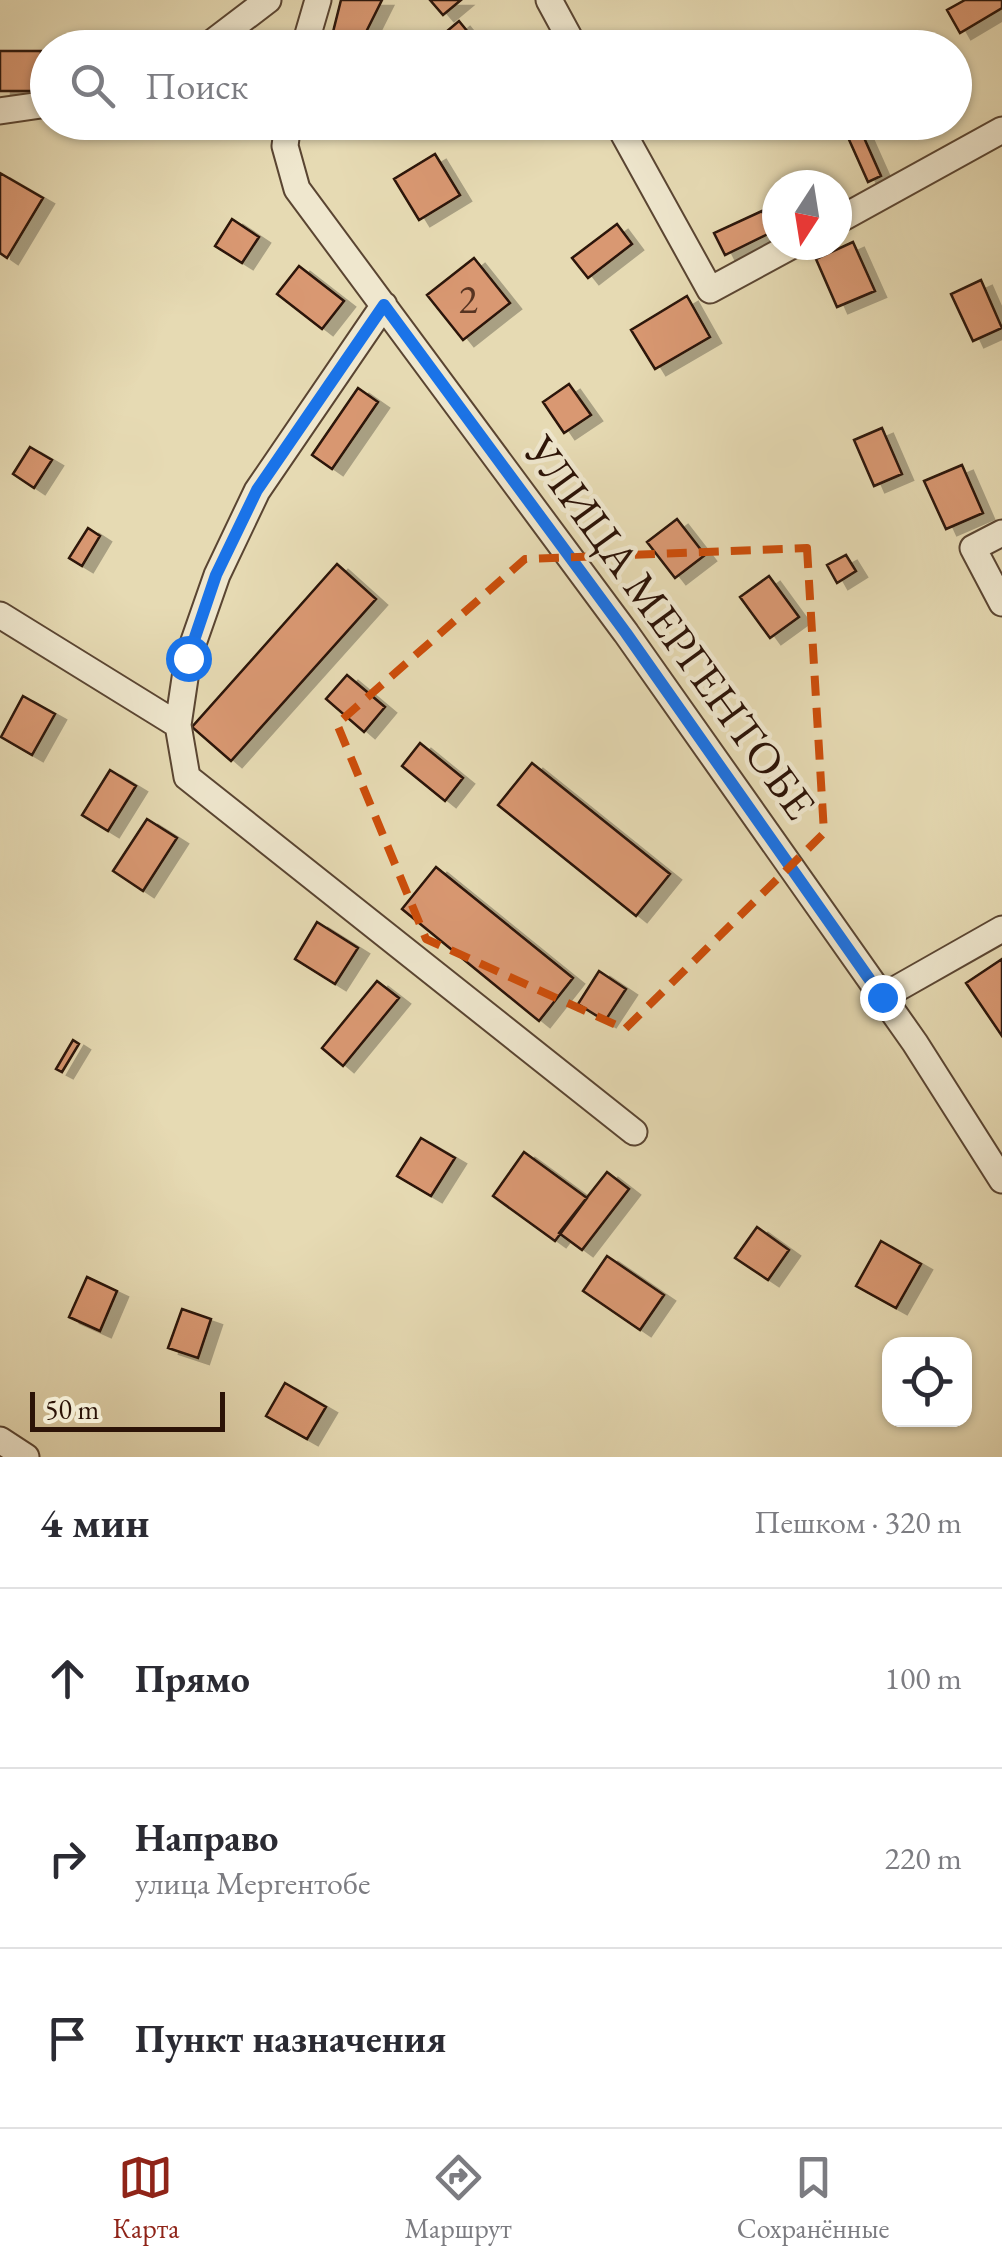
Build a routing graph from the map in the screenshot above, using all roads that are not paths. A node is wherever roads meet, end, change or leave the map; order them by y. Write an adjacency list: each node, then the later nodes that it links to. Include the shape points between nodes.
1 (268, 0): 4 (street)
2 (318, 0): 5 (street)
3 (549, 0): 6 (street)
4 (229, 30)
5 (309, 30)
6 (565, 30)
7 (30, 107): 8 (street)
8 (0, 111)
9 (1002, 130): 12 (street)
10 (286, 140): 14 (street, УЛИЦА МЕРГЕНТОБЕ, via 298,190)
11 (627, 140): 13 (street, via 710,290)
12 (852, 213)
13 (765, 260)
14 (384, 305): 18 (street, via 257,490 216,575 188,658); 20 (street, УЛИЦА МЕРГЕНТОБЕ)
15 (1002, 533): 16 (street, via 974,548)
16 (1002, 603)
17 (0, 615): 18 (street)
18 (178, 725): 21 (street, via 187,777)
19 (1002, 929): 20 (street)
20 (882, 997): 22 (street, УЛИЦА МЕРГЕНТОБЕ)
21 (634, 1132)
22 (1002, 1180)
23 (0, 1440): 24 (street)
24 (26, 1457)

